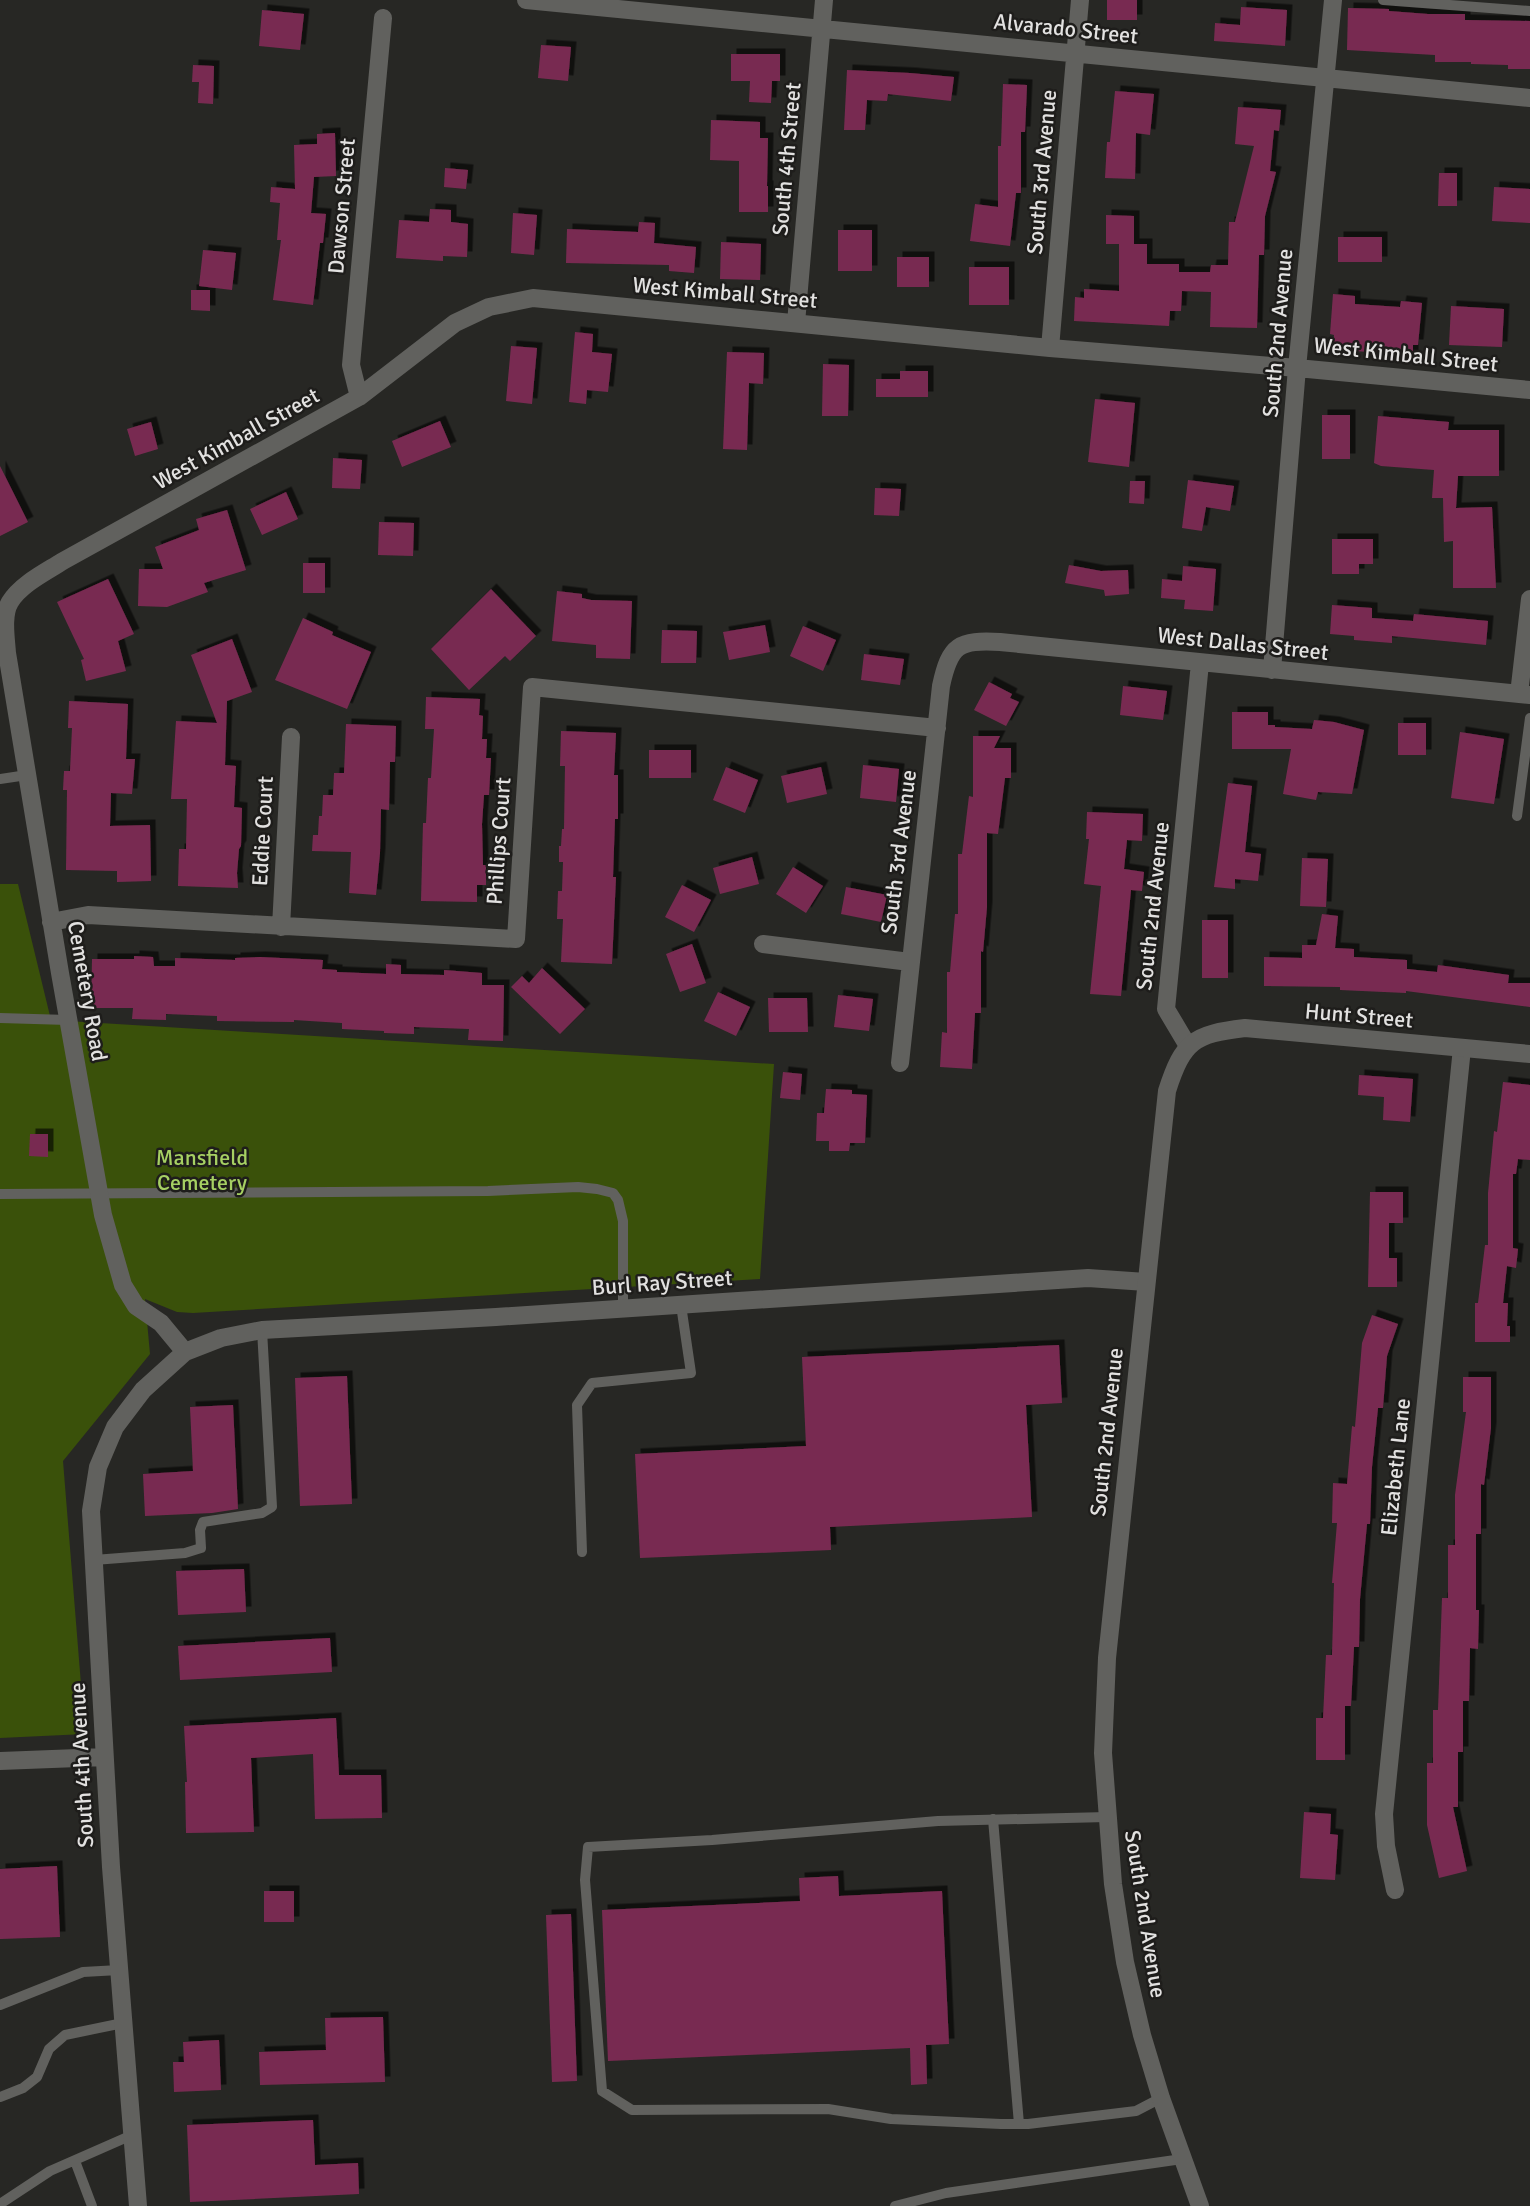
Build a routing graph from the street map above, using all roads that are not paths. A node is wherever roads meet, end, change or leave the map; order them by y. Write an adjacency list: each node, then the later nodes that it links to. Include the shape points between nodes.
1 (526, 0): 8 (street, Alvarado Street)
2 (824, 0): 8 (street, South 4th Street)
3 (1080, 0): 9 (street, South 3rd Avenue)
4 (1333, 0): 10 (street, South 2nd Avenue)
5 (1383, 0): 6 (lane)
6 (1530, 11)
7 (383, 18): 16 (street, Dawson Street, via 351,365)
8 (822, 28): 9 (street, Alvarado Street); 12 (street, South 4th Street)
9 (1076, 53): 10 (street, Alvarado Street); 13 (street, South 3rd Avenue)
10 (1327, 76): 11 (street, Alvarado Street); 14 (street, South 2nd Avenue)
11 (1530, 98)
12 (796, 323): 13 (street, West Kimball Street); 16 (street, West Kimball Street, via 533,297 489,307 455,323)
13 (1050, 348): 14 (street, West Kimball Street)
14 (1297, 368): 15 (street, West Kimball Street); 21 (street, South 2nd Avenue)
15 (1530, 390)
16 (359, 397): 18 (street, West Kimball Street, via 63,561 25,587 10,602)
17 (1530, 599): 22 (street)
18 (8, 612): 26 (street, Cemetery Road, via 7,653)
19 (954, 649): 20 (street, West Dallas Street, via 973,640); 24 (street, South 3rd Avenue, via 945,667)
20 (1200, 663): 21 (street, West Dallas Street); 35 (street, South 2nd Avenue, via 1166,1009)
21 (1272, 670): 22 (street, West Dallas Street)
22 (1524, 695)
23 (1530, 718): 28 (lane)
24 (937, 728): 30 (street, Phillips Court, via 532,687 516,939); 32 (street, South 3rd Avenue)
25 (291, 737): 30 (street, Eddie Court)
26 (27, 775): 27 (lane); 29 (street, Cemetery Road)
27 (0, 779)
28 (1517, 816)
29 (51, 922): 30 (street, Phillips Court, via 88,915); 34 (street, Cemetery Road)
30 (281, 927)
31 (763, 944): 32 (street)
32 (910, 962): 38 (street, South 3rd Avenue)
33 (0, 1018): 34 (lane)
34 (68, 1020): 40 (street, Cemetery Road)
35 (1188, 1046): 36 (street, Hunt Street, via 1212,1032 1245,1028); 41 (street, South 2nd Avenue, via 1175,1066 1167,1091)
36 (1462, 1048): 37 (street, Hunt Street); 52 (street, Elizabeth Lane, via 1384,1814)
37 (1530, 1054)
38 (900, 1062)
39 (0, 1194): 40 (lane)
40 (99, 1195): 43 (lane, via 597,1189 613,1193 623,1221); 45 (street, Cemetery Road, via 123,1285 136,1306 161,1323)
41 (1146, 1282): 42 (street, Burl Ray Street, via 1088,1278); 50 (street, South 2nd Avenue, via 1107,1658 1103,1753)
42 (681, 1305): 43 (street, Burl Ray Street); 46 (lane, via 691,1373 592,1383 577,1405)
43 (623, 1308): 44 (street, Burl Ray Street)
44 (262, 1330): 45 (street, Burl Ray Street, via 222,1338); 47 (lane, via 272,1507 262,1513 203,1522 201,1548 185,1553)
45 (185, 1352): 47 (street, South 4th Avenue, via 143,1390 115,1427 98,1467 92,1511)
46 (582, 1552)
47 (94, 1560): 48 (street, South 4th Avenue)
48 (104, 1757): 49 (street); 53 (street, South 4th Avenue)
49 (0, 1761)
50 (1107, 1817): 51 (lane); 57 (street, South 2nd Avenue, via 1125,1962)
51 (993, 1819): 58 (lane); 58 (lane, via 588,1847 585,1880 602,2091 632,2110 828,2109 891,2119)
52 (1395, 1890)
53 (119, 1970): 54 (lane, via 83,1972); 55 (street, South 4th Avenue)
54 (0, 2005)
55 (123, 2023): 56 (lane, via 65,2035 49,2049 37,2077 23,2088); 59 (street, South 4th Avenue)
56 (0, 2097)
57 (1161, 2098): 58 (lane, via 1136,2111); 60 (street, South 2nd Avenue)
58 (1019, 2124)
59 (132, 2135): 61 (lane); 64 (street, South 4th Avenue)
60 (1182, 2159): 65 (lane, via 946,2193); 66 (street, South 2nd Avenue)
61 (75, 2161): 62 (lane, via 50,2171); 63 (lane)
62 (0, 2204)
63 (92, 2206)
64 (138, 2206)
65 (895, 2206)
66 (1200, 2206)

